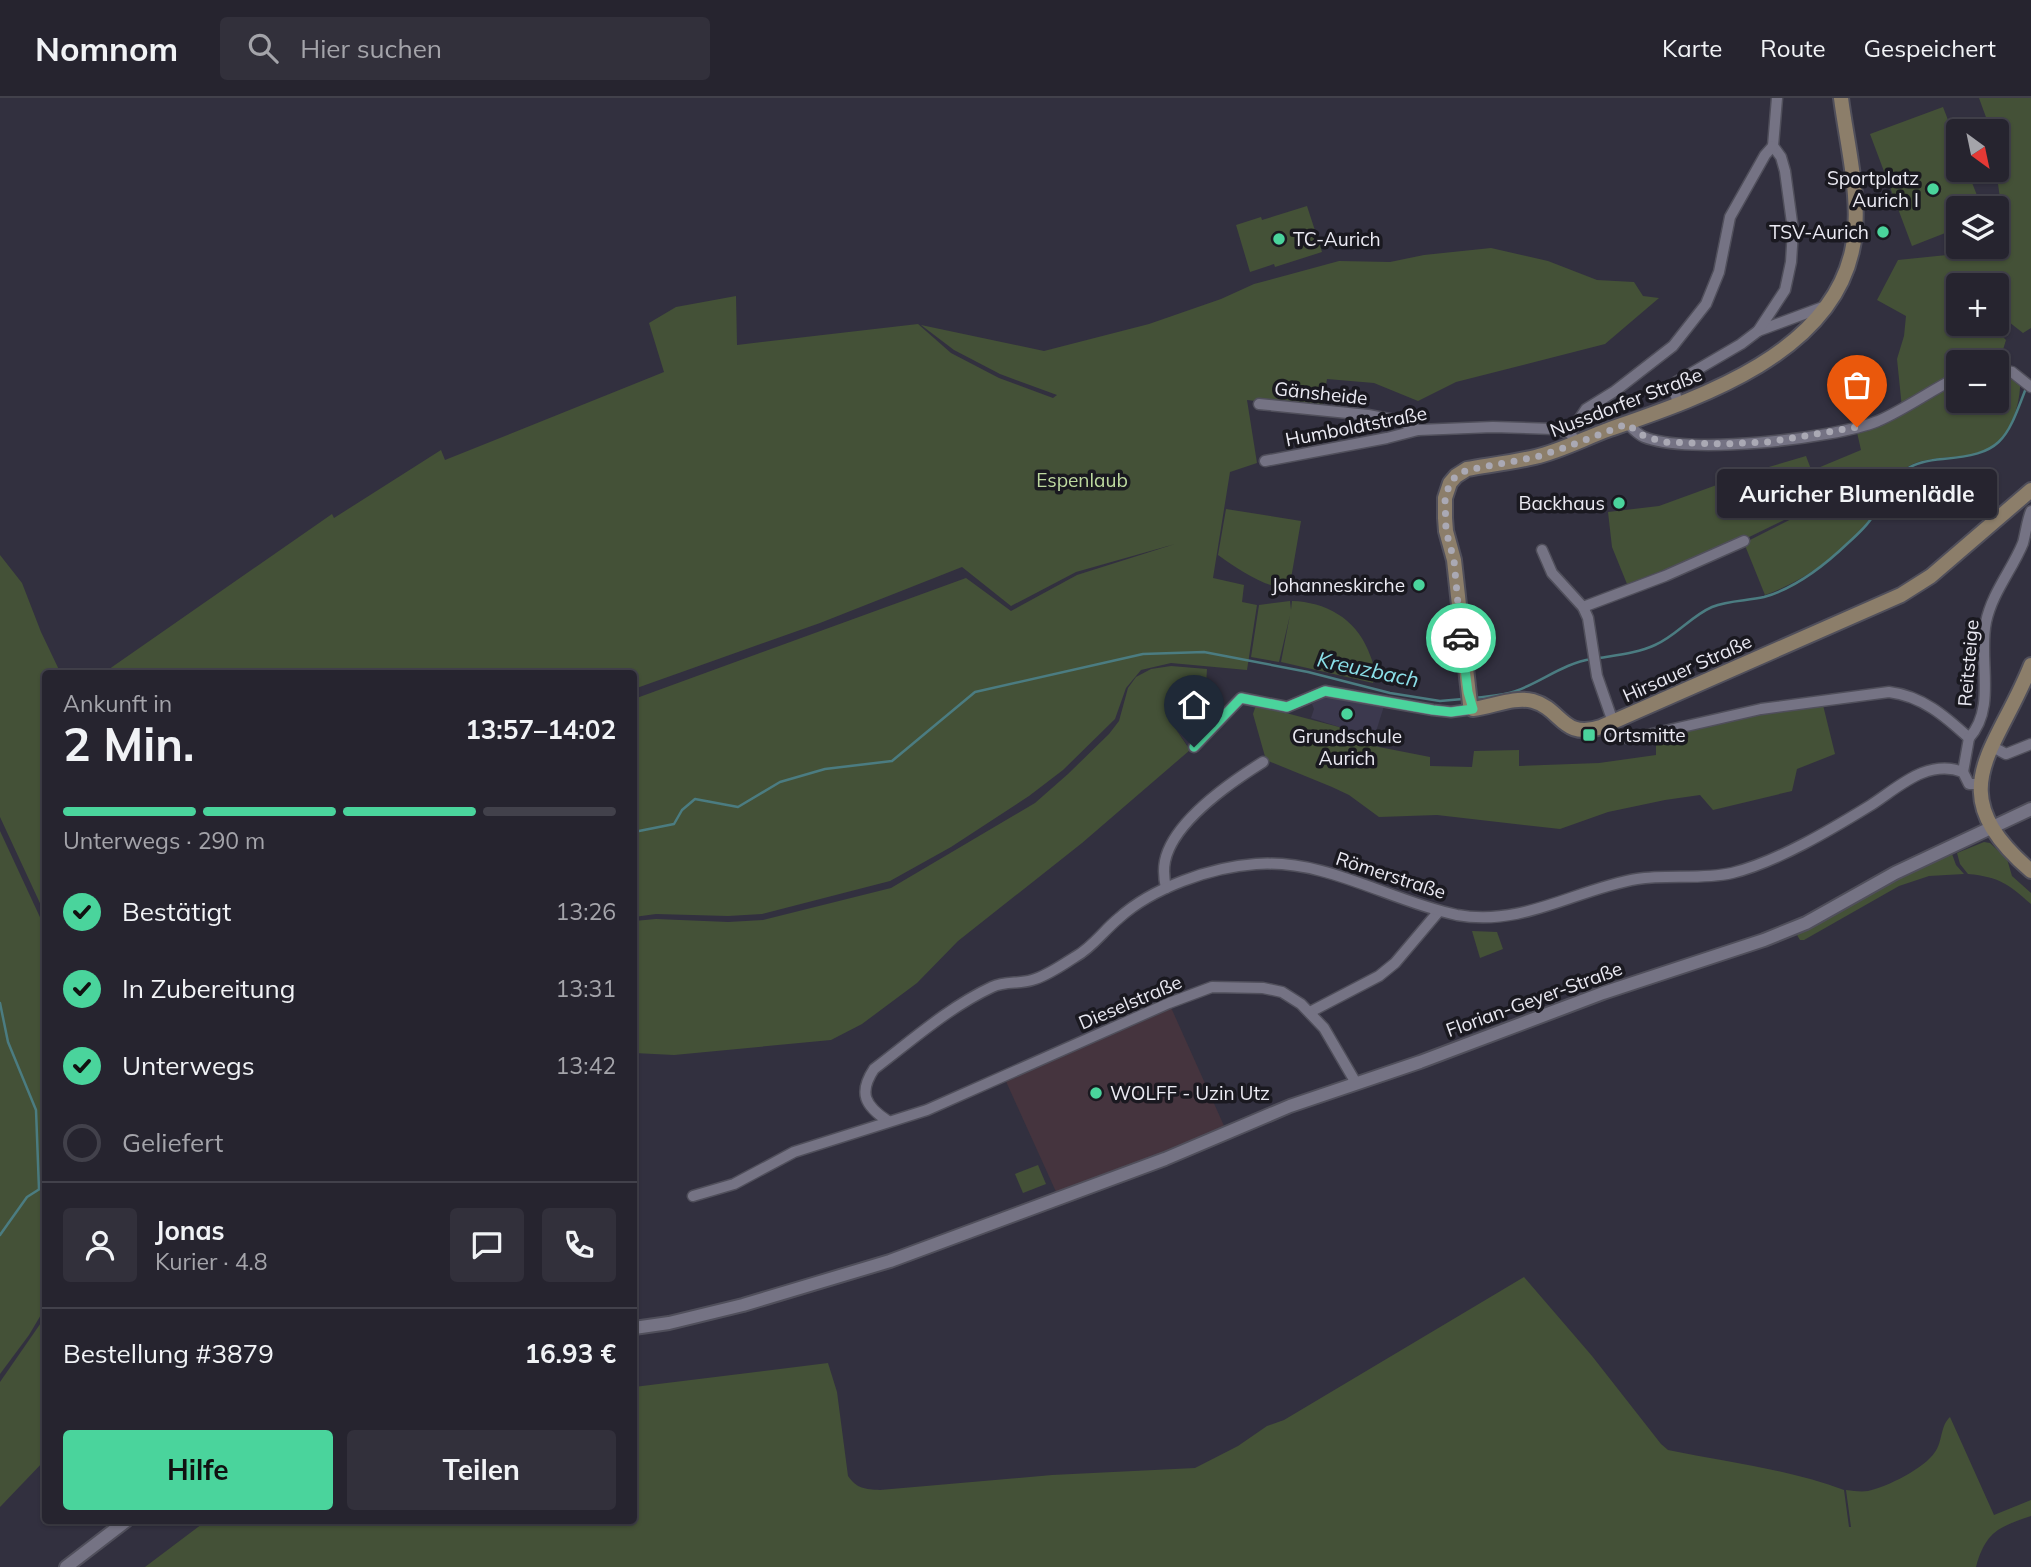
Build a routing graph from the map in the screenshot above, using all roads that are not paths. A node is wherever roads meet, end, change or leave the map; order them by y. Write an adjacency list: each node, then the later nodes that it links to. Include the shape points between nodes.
1 (1777, 98): 3 (street)
2 (1841, 98): 4 (main road, Nussdorfer Straße, via 1856,224 1846,271)
3 (1773, 146): 5 (street, via 1781,156 1790,201 1791,262 1785,290); 13 (street, via 1730,217 1706,304 1673,346 1586,409)
4 (1824, 307): 5 (street); 10 (main road, Nussdorfer Straße, via 1808,329 1776,355)
5 (1758, 331): 10 (street, via 1676,382)
6 (2009, 371): 8 (street)
7 (1946, 384): 11 (street, via 1870,423 1769,442 1663,442)
8 (2027, 384)
9 (1259, 404): 12 (street, Gänsheide, via 1368,415)
10 (1679, 406): 11 (main road, Nussdorfer Straße)
11 (1627, 424): 13 (main road, Nussdorfer Straße)
12 (1418, 430): 13 (street, Humboldtstraße, via 1517,427 1554,429); 14 (street, Humboldtstraße)
13 (1573, 438): 21 (main road, Nussdorfer Straße, via 1561,449 1536,457 1467,470 1450,483 1445,498 1446,531 1454,560)
14 (1265, 461)
15 (2031, 490): 22 (main road, Hirsauer Straße, via 1901,596)
16 (2031, 511): 23 (street, Reitsteige, via 2023,542 1986,621 1983,711 1978,728)
17 (1744, 541): 19 (street)
18 (1542, 550): 19 (street, via 1552,573)
19 (1583, 607): 22 (street)
20 (2031, 665): 26 (main road)
21 (1470, 702): 22 (main road, Hirsauer Straße, via 1532,701 1573,729 1588,731); 25 (street, via 1451,712 1325,691 1287,707 1241,698)
22 (1611, 723): 23 (street, via 1618,736 1634,738 1762,709 1889,692 1922,701)
23 (1969, 737): 28 (street, Reitsteige)
24 (2031, 744): 26 (street, via 2006,754)
25 (1194, 747)
26 (1991, 747): 29 (main road)
27 (1263, 762): 33 (street, via 1215,796 1185,826 1165,858)
28 (1963, 772): 29 (street, via 1969,784); 34 (street, Römerstraße, via 1922,773 1768,861 1731,873 1635,879 1509,915)
29 (1980, 784): 31 (main road)
30 (2031, 810): 31 (street, Florian-Geyer-Straße)
31 (1992, 829): 32 (main road); 36 (street, Florian-Geyer-Straße, via 1895,873 1780,934 1604,992)
32 (2031, 872)
33 (1166, 888): 34 (street, Römerstraße, via 1220,869 1256,864 1305,866); 37 (street, Römerstraße, via 1121,915 1079,955 1040,977 994,986 874,1069 865,1094 873,1110)
34 (1439, 911): 35 (street, via 1379,976)
35 (1310, 1012): 36 (street, Dieselstraße); 37 (street, Dieselstraße, via 1282,992 1212,988 927,1110)
36 (1356, 1083): 39 (street, Florian-Geyer-Straße, via 890,1261 686,1319)
37 (888, 1121): 38 (street, Dieselstraße, via 794,1152 734,1184)
38 (693, 1196)
39 (637, 1327)
40 (122, 1524): 41 (street)
41 (66, 1567)

